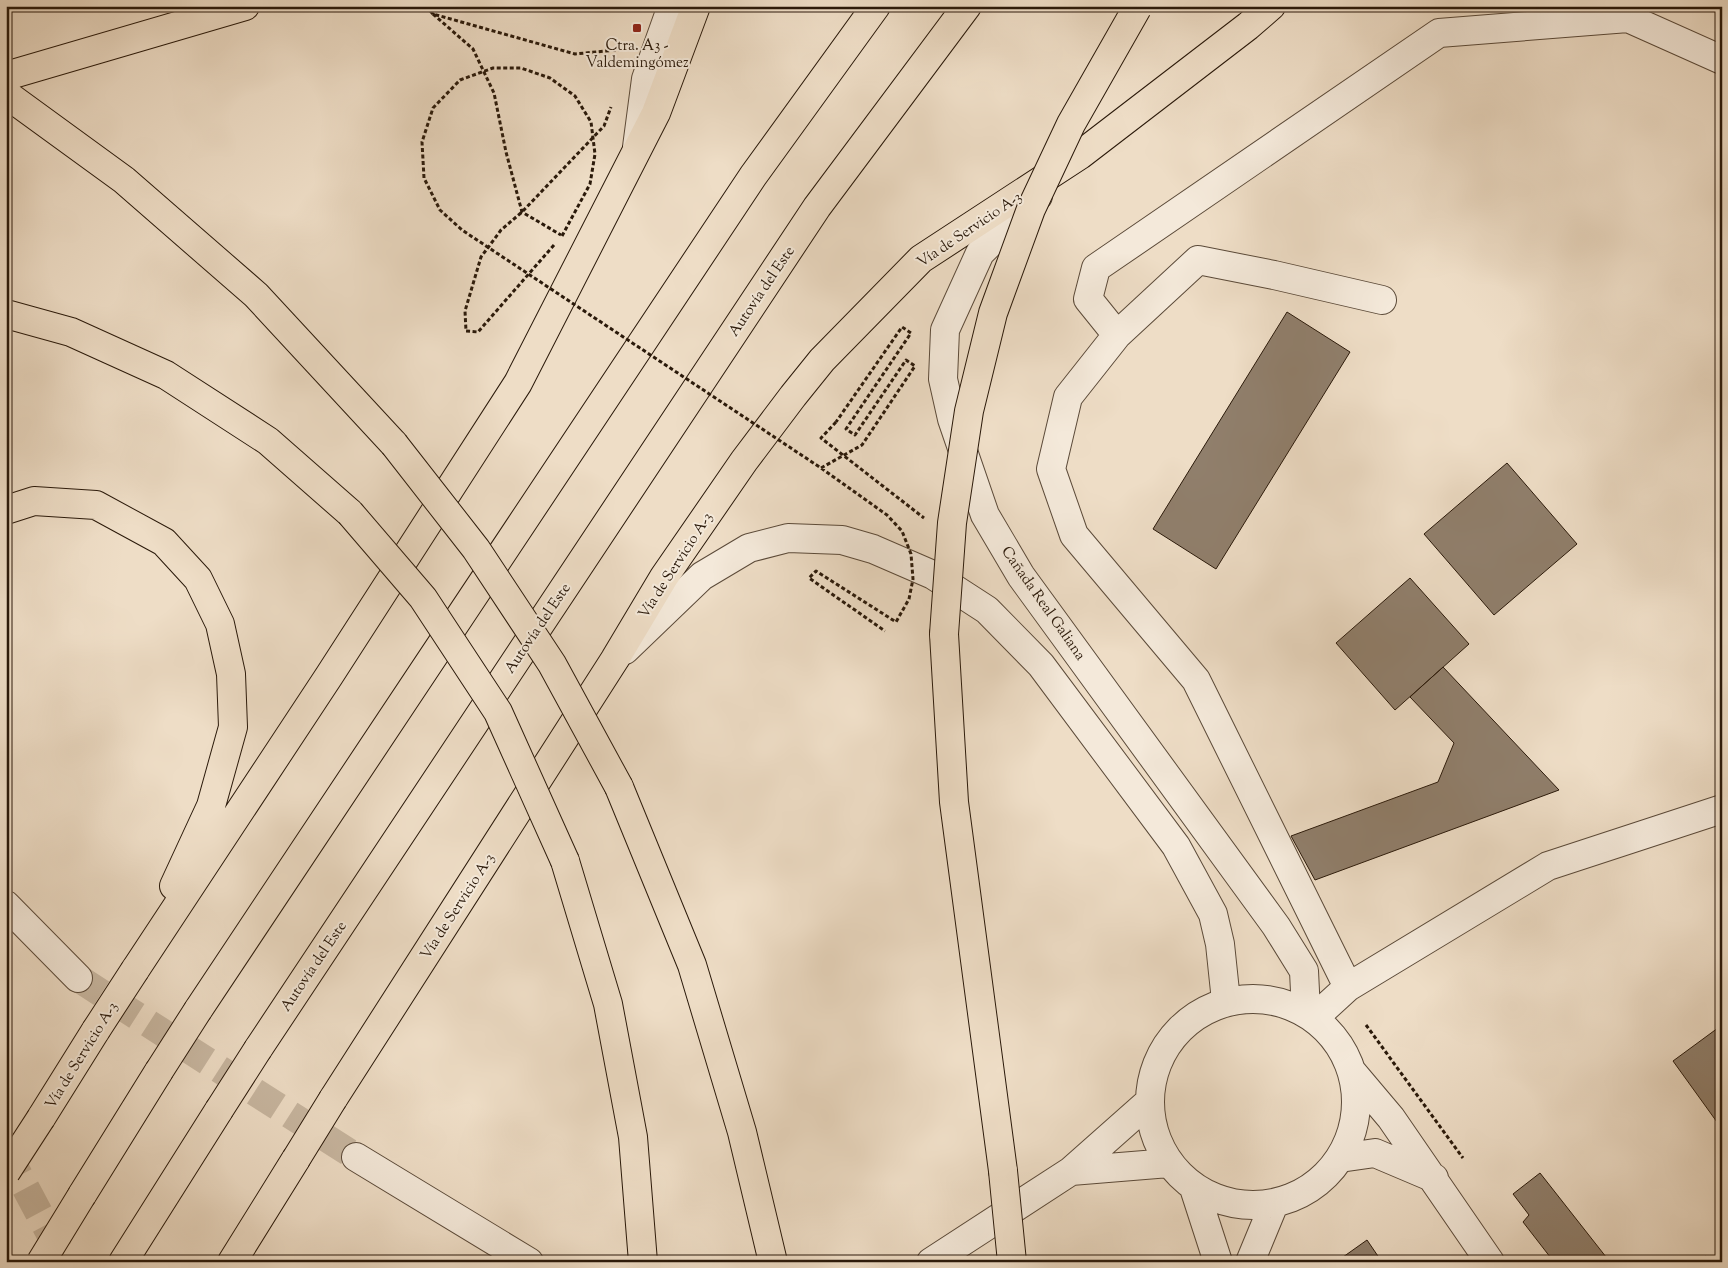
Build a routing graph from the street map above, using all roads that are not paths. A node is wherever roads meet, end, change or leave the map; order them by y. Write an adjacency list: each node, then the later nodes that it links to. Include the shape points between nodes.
1 (245, 6): 9 (main road)
2 (672, 6): 11 (street, via 646,79)
3 (696, 6): 11 (main road, Vía de Servicio A-3, via 656,113)
4 (876, 6): 35 (main road, bridge, via 753,176 198,1010)
5 (968, 6): 36 (main road, Autovía del Este, bridge, via 817,207 258,1049)
6 (1271, 6): 12 (main road, Vía de Servicio A-3)
7 (1138, 7): 42 (main road, bridge, via 1071,124 1031,209 993,313 969,411 952,523 944,634 954,802)
8 (1722, 60): 15 (street, via 1628,18 1439,33 1096,268 1088,299)
9 (6, 76)
10 (14, 99): 40 (main road, bridge, via 124,180 256,295 394,444 476,549 552,664 619,787 692,965 742,1132)
11 (637, 150): 20 (main road, Vía de Servicio A-3, via 518,383)
12 (1080, 155): 17 (main road, Vía de Servicio A-3, via 921,259 822,360 744,461 664,577); 24 (street, Cañada Real Galiana, via 980,253 945,330 943,379 952,419 985,515 1021,576 1276,926 1304,971)
13 (1382, 300): 15 (street, via 1198,260)
14 (6, 314): 39 (main road, bridge, via 71,332 166,375 268,441 350,513 423,598 498,712 565,861 608,1004 633,1137)
15 (1117, 335): 22 (street, via 1068,397 1051,469 1074,535 1196,680)
16 (6, 510): 20 (main road, via 34,501 96,505 164,542 198,579 220,624 231,674 233,727 211,806)
17 (616, 659): 23 (street, via 702,576 749,548 788,538 842,540 873,549 933,575 987,610 1040,665 1176,846 1213,914); 37 (main road, Vía de Servicio A-3, bridge)
18 (1722, 809): 22 (street, via 1548,866)
19 (6, 906): 21 (street)
20 (135, 970): 31 (main road, Vía de Servicio A-3, bridge)
21 (78, 978)
22 (1348, 987): 24 (street)
23 (1226, 1001): 24 (street, via 1271,1000); 26 (street, via 1201,1012 1180,1028 1164,1049 1153,1074)
24 (1310, 1015): 25 (street, via 1326,1028 1342,1049)
25 (1353, 1073): 28 (street, via 1357,1102 1352,1131); 32 (street, via 1391,1118)
26 (1150, 1100): 29 (street, via 1154,1133); 30 (street)
27 (356, 1157): 38 (street)
28 (1340, 1158): 32 (street, via 1375,1153); 34 (street, via 1323,1179 1300,1195)
29 (1169, 1163): 30 (street); 33 (street)
30 (1071, 1171): 41 (street)
31 (6, 1172)
32 (1434, 1178): 45 (street)
33 (1194, 1188): 34 (street, via 1232,1204); 43 (street)
34 (1274, 1204): 44 (street)
35 (40, 1262)
36 (123, 1262)
37 (232, 1262)
38 (529, 1262)
39 (644, 1262)
40 (773, 1262)
41 (931, 1262)
42 (1012, 1262)
43 (1218, 1262)
44 (1250, 1262)
45 (1490, 1262)

